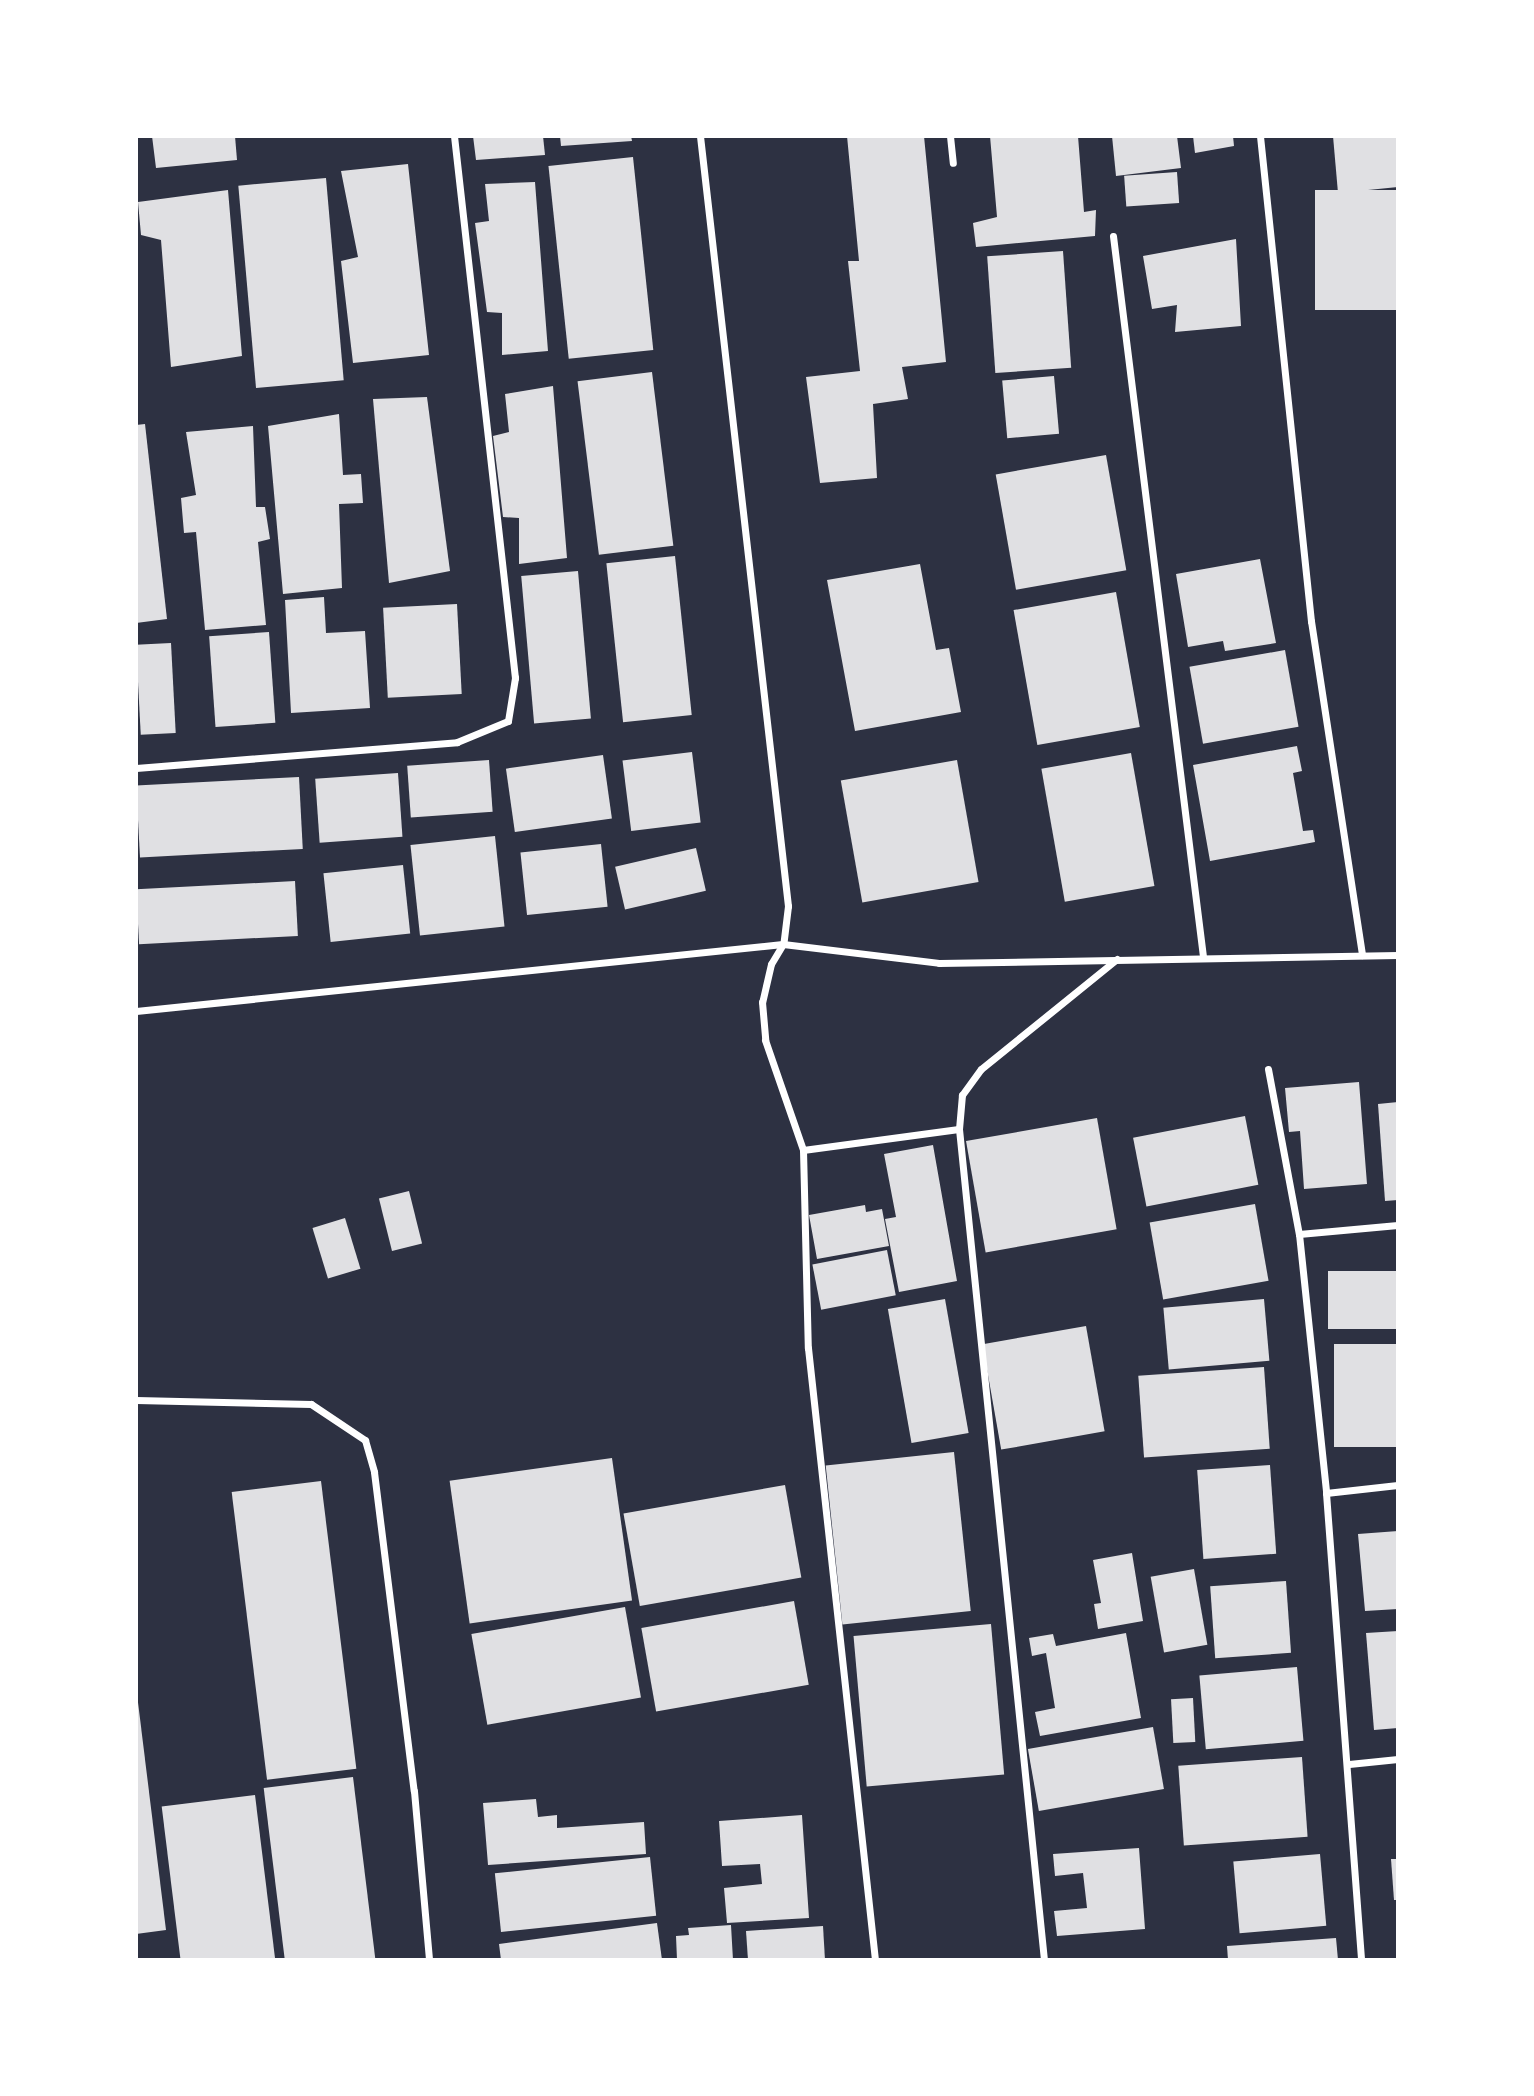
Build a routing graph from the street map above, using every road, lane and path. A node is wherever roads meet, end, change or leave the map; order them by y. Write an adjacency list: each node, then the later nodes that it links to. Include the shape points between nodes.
1 (454, 136): 7 (street, via 515,678 508,721 457,742)
2 (700, 136): 8 (street, via 788,906)
3 (950, 136): 5 (street)
4 (1260, 136): 9 (street, via 1311,621)
5 (953, 163)
6 (1113, 236): 11 (street)
7 (136, 768)
8 (783, 944): 12 (street, via 939,963); 13 (street); 16 (street, via 771,964 762,1002 765,1040)
9 (1362, 955): 10 (street); 11 (street)
10 (1398, 955)
11 (1203, 957): 12 (street)
12 (1117, 958): 15 (street, via 981,1069 962,1095)
13 (136, 1011)
14 (1268, 1069): 18 (street)
15 (959, 1129): 16 (street); 26 (street)
16 (803, 1150): 25 (street, via 808,1348)
17 (1398, 1225): 18 (street)
18 (1299, 1234): 21 (street)
19 (136, 1400): 24 (street, via 311,1404 365,1440 374,1472 404,1708)
20 (1398, 1485): 21 (street)
21 (1326, 1493): 23 (street)
22 (1398, 1759): 23 (street)
23 (1349, 1764): 27 (street)
24 (429, 1959)
25 (875, 1959)
26 (1044, 1959)
27 (1362, 1959)

